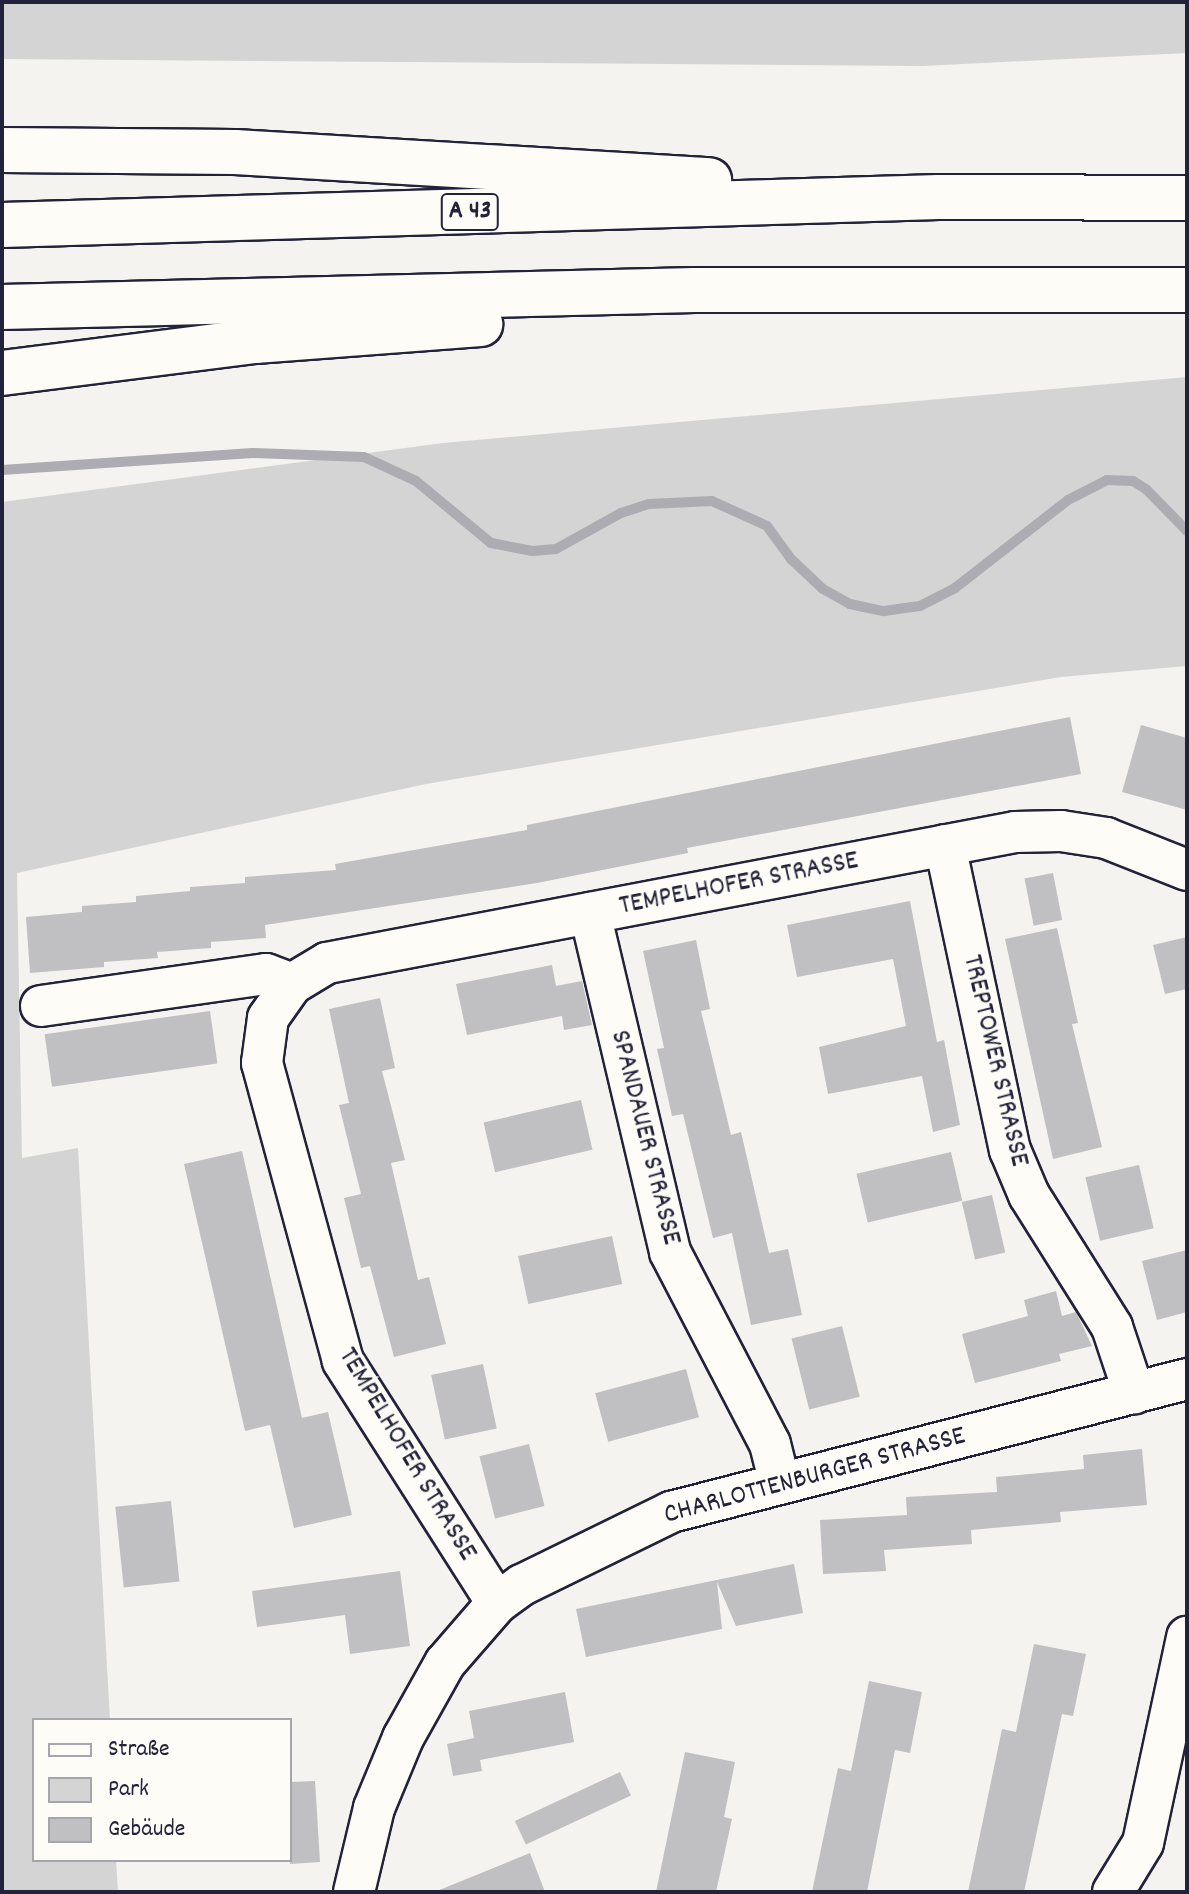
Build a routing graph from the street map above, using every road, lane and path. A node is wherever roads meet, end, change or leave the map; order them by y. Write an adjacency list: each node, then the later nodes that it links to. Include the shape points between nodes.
1 (2, 150): 2 (highway, via 235,152 524,166)
2 (939, 197): 3 (highway, A 43); 4 (highway, A 43)
3 (1187, 198)
4 (2, 225)
5 (695, 290): 6 (highway); 7 (highway); 8 (highway, via 546,320 255,341)
6 (1187, 290)
7 (2, 307)
8 (2, 373)
9 (945, 845): 10 (street, TEMPELHOFER STRASSE, via 1015,832 1061,831 1106,838); 11 (street, TEMPELHOFER STRASSE); 15 (street, TREPTOWER STRASSE, via 1010,1150 1029,1195 1112,1327)
10 (1187, 870)
11 (590, 913): 12 (street, TEMPELHOFER STRASSE, via 327,963); 16 (street, SPANDAUER STRASSE, via 670,1252 770,1444)
12 (292, 984): 13 (street, via 266,974); 17 (street, TEMPELHOFER STRASSE, via 268,1018 262,1063 343,1361)
13 (41, 1006)
14 (1187, 1379): 15 (street, CHARLOTTENBURGER STRASSE)
15 (1134, 1393): 16 (street, CHARLOTTENBURGER STRASSE)
16 (780, 1484): 17 (street, CHARLOTTENBURGER STRASSE, via 671,1512 582,1553)
17 (497, 1603): 19 (street, CHARLOTTENBURGER STRASSE, via 445,1663 403,1738 374,1808)
18 (1187, 1637): 20 (street, via 1143,1843)
19 (354, 1892)
20 (1113, 1892)

